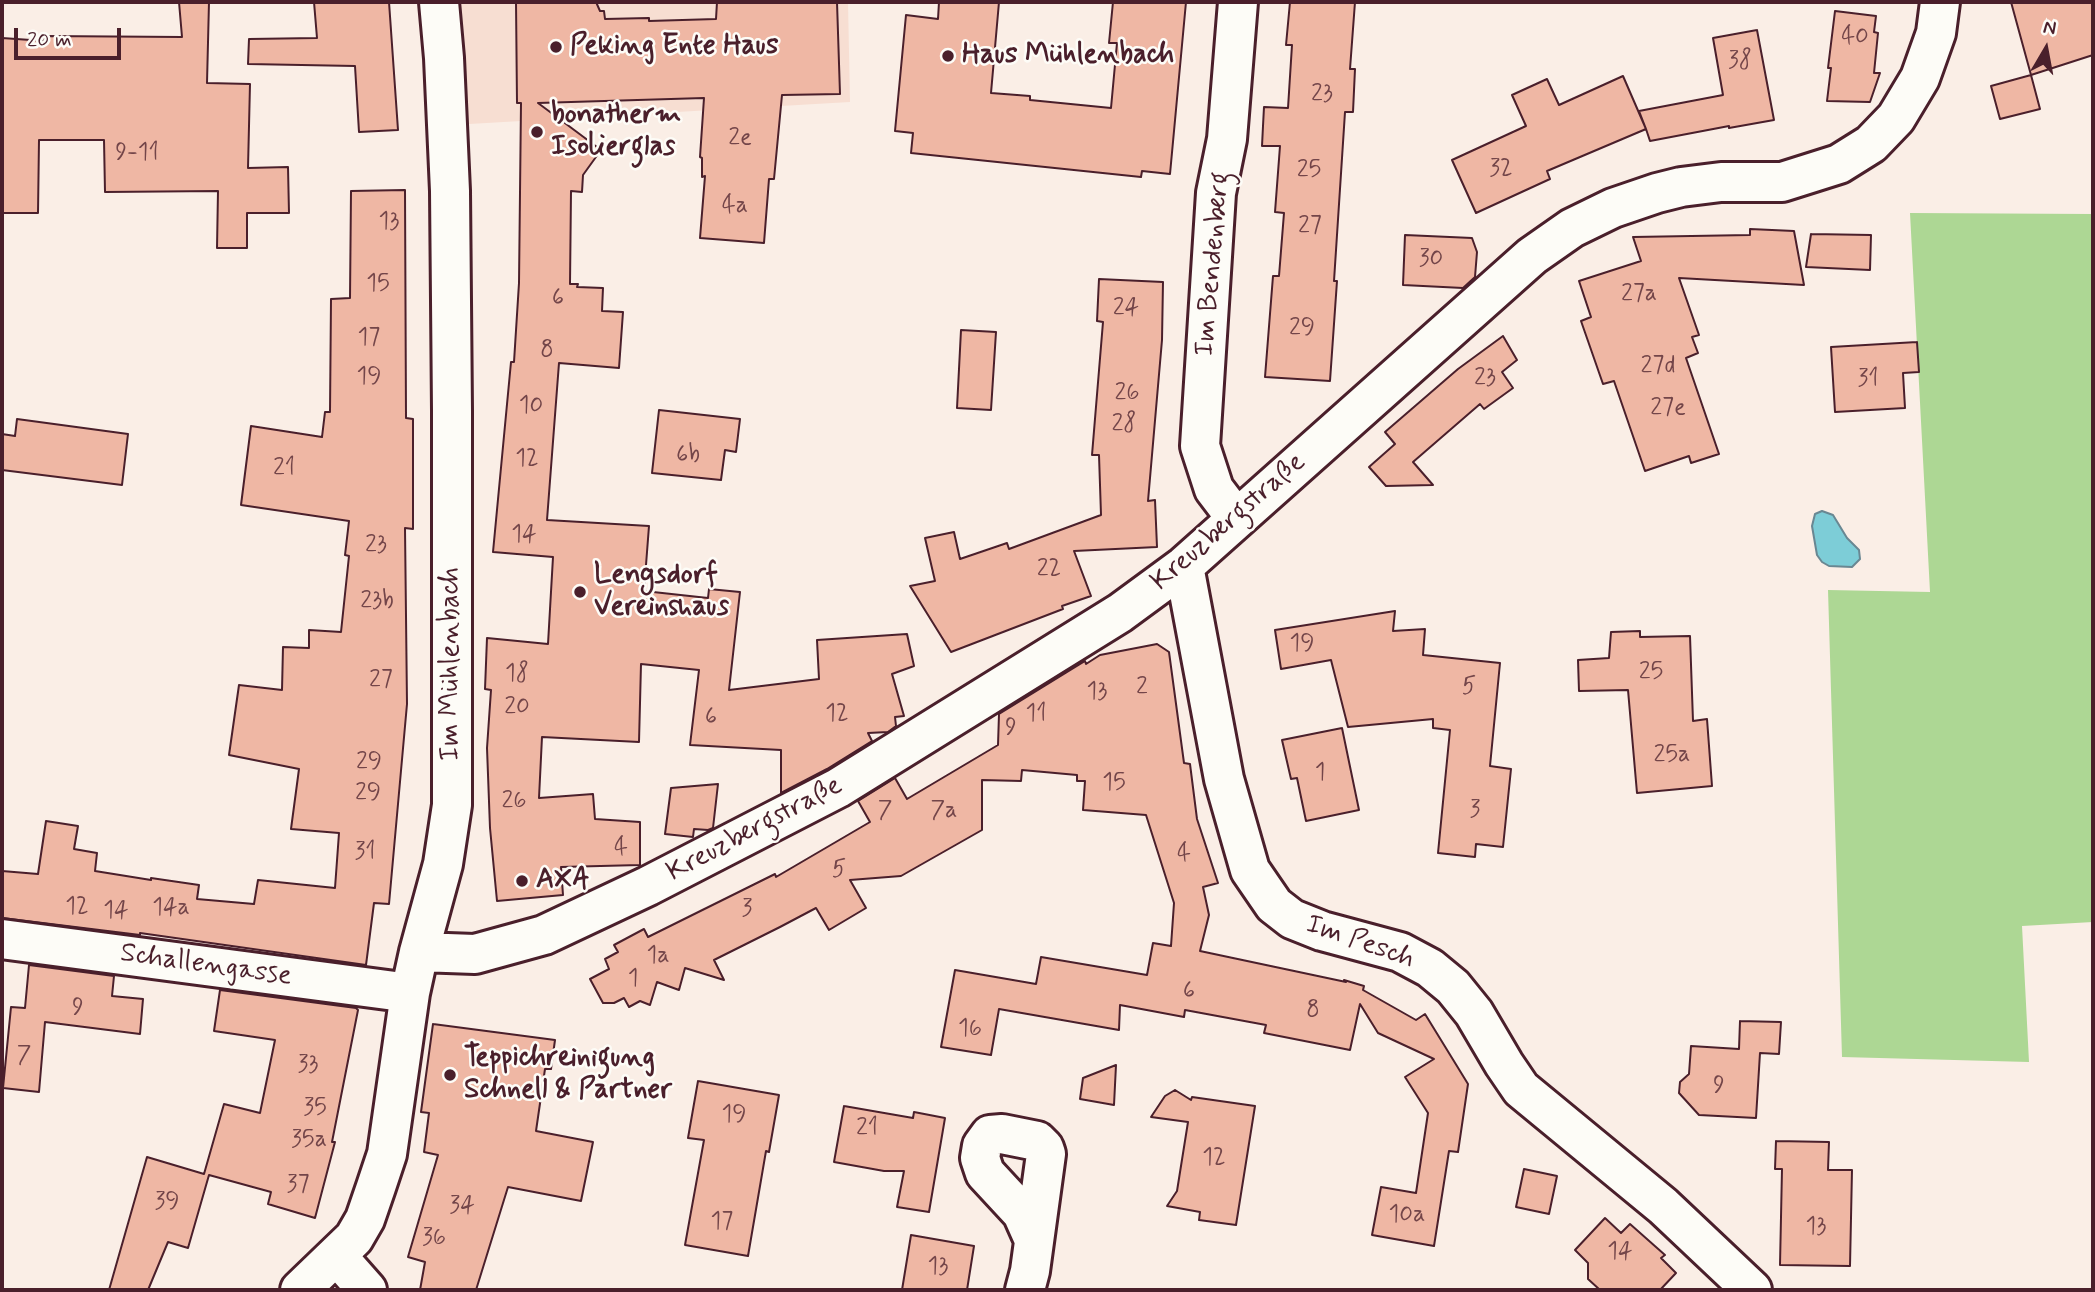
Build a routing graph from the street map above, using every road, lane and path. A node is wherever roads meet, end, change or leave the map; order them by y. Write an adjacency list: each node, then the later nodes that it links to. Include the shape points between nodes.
1 (439, 2): 7 (street, Im Mühlenbach, via 450,191 452,805 443,864)
2 (1238, 2): 4 (street, Im Bendenberg, via 1227,139 1216,193 1200,446 1214,489)
3 (1940, 2): 4 (street, Kreuzbergstraße, via 1936,33 1920,78 1896,118 1871,144 1839,164 1782,182 1721,182 1669,190 1613,208 1572,228 1532,256)
4 (1236, 518): 5 (street, Kreuzbergstraße)
5 (1184, 566): 7 (street, Kreuzbergstraße, via 1120,614 838,788 648,886 544,935 475,954); 14 (street, Im Pesch, via 1223,779 1250,870 1274,905 1292,919 1400,952 1430,968 1474,1013 1521,1089 1663,1206)
6 (2, 939): 8 (street, Schallengasse)
7 (419, 952): 8 (street, Im Mühlenbach)
8 (410, 993): 10 (street, Im Mühlenbach, via 387,1154 365,1219)
9 (1034, 1240): 13 (street)
10 (337, 1256): 11 (street, Im Mühlenbach); 12 (street)
11 (300, 1290)
12 (367, 1290)
13 (1025, 1290)
14 (1752, 1290)

